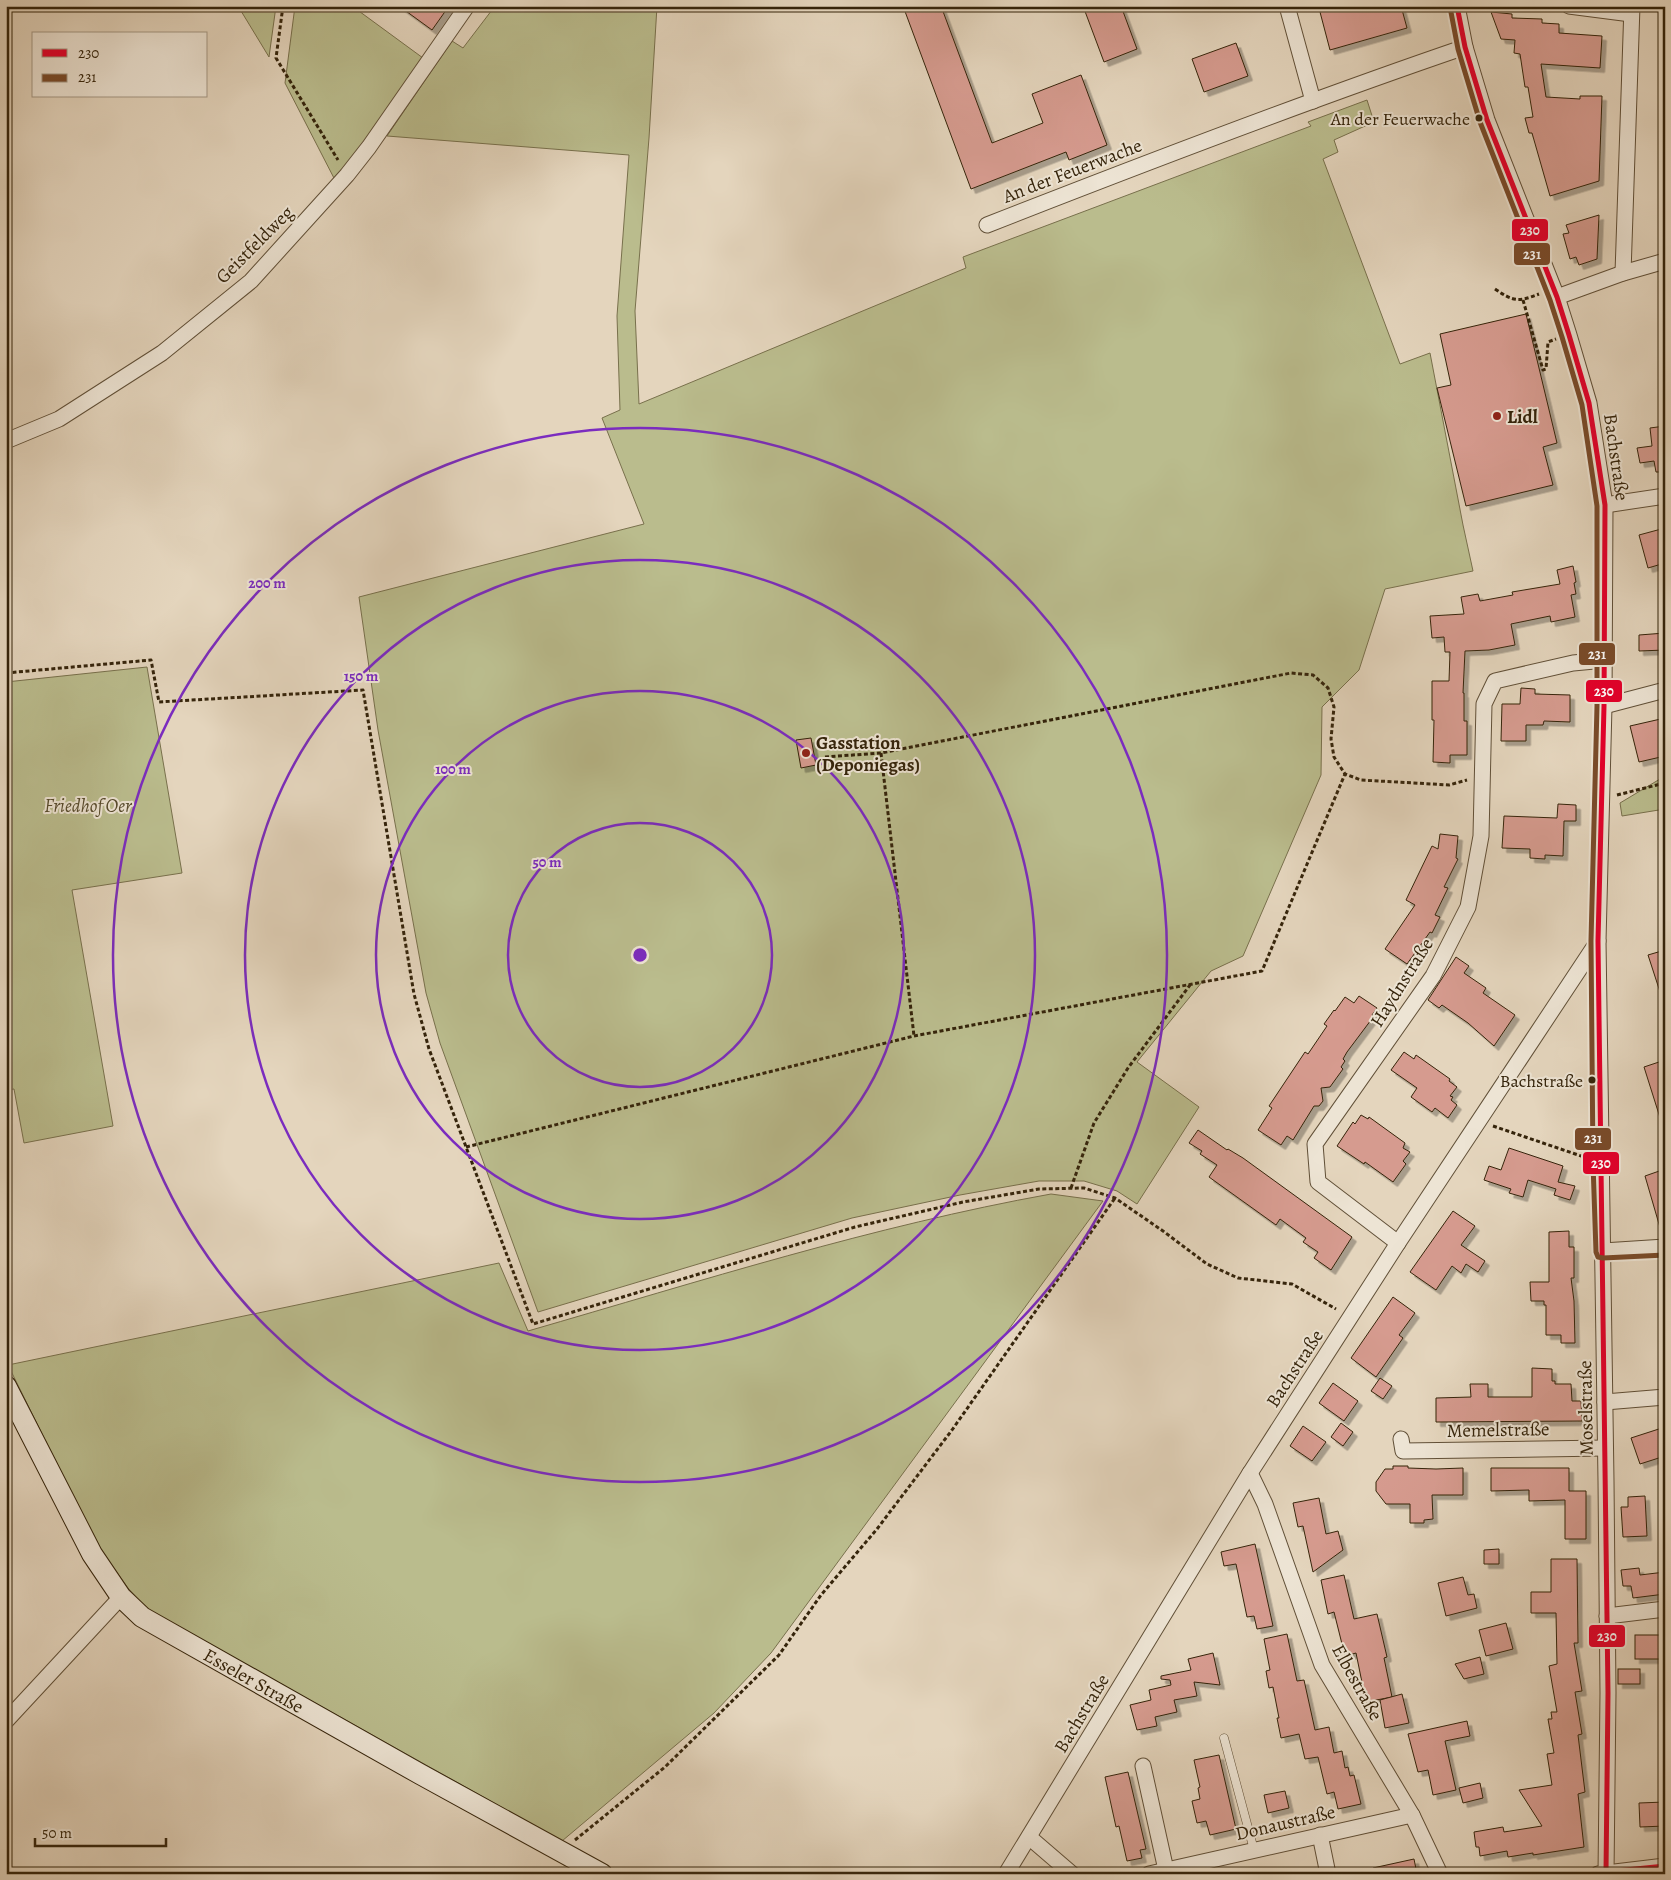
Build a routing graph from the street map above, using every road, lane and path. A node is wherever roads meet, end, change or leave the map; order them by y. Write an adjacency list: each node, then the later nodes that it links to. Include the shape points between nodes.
1 (283, 6): 9 (path, via 276,58)
2 (467, 6): 9 (street, Geistfeldweg)
3 (1287, 6): 8 (street)
4 (1457, 6): 7 (street, Bachstraße)
5 (1569, 6): 6 (street)
6 (1632, 10): 12 (street)
7 (1466, 47): 8 (street, An der Feuerwache); 15 (street, Bachstraße, via 1487,120)
8 (1313, 101): 10 (street, An der Feuerwache)
9 (347, 175): 18 (street, Geistfeldweg, via 252,280 162,353 59,419)
10 (987, 225)
11 (1665, 261): 12 (street)
12 (1622, 273): 15 (street)
13 (1496, 289): 16 (path, via 1509,299)
14 (1538, 294): 16 (path)
15 (1557, 298): 20 (street, Bachstraße, via 1589,403)
16 (1523, 300): 17 (path, via 1543,370 1546,369 1548,342)
17 (1561, 337)
18 (6, 441)
19 (1665, 496): 20 (street)
20 (1605, 505): 21 (street, Bachstraße)
21 (1605, 660): 24 (street, Bachstraße); 28 (street, Haydnstraße, via 1572,662 1495,681 1484,704)
22 (6, 673): 35 (path, via 151,660 158,702 362,690 414,994 429,1049)
23 (1665, 690): 24 (street)
24 (1604, 706): 30 (street, Bachstraße)
25 (881, 753): 26 (path); 27 (path, via 1291,673 1313,675 1328,688 1334,707 1331,739 1334,757); 33 (path)
26 (825, 757)
27 (1345, 774): 28 (path, via 1361,780 1449,785 1463,780); 32 (path, via 1262,971)
28 (1483, 781): 39 (street, Haydnstraße, via 1481,836 1468,907 1433,976 1315,1144 1318,1182)
29 (1665, 783): 30 (path)
30 (1602, 799): 31 (street, Bachstraße)
31 (1598, 941): 34 (street, Bachstraße); 36 (street, Moselstraße)
32 (1190, 984): 33 (path); 37 (path, via 1128,1068 1094,1123)
33 (914, 1036): 35 (path)
34 (1478, 1121): 36 (path); 39 (street, Bachstraße)
35 (466, 1147): 37 (path, via 533,1324 855,1227 1038,1188)
36 (1600, 1163): 41 (street, Moselstraße)
37 (1070, 1188): 38 (path, via 1084,1188)
38 (1115, 1198): 42 (path, via 1207,1264 1238,1278 1292,1284); 59 (path, via 952,1430 877,1529 821,1595 779,1655 665,1767)
39 (1398, 1243): 42 (street, Bachstraße)
40 (1665, 1247): 41 (street)
41 (1603, 1251): 45 (street, Moselstraße)
42 (1350, 1318): 48 (street, Bachstraße)
43 (6, 1386): 49 (main road, Esseler Straße, via 92,1554)
44 (1665, 1397): 45 (street)
45 (1605, 1402): 47 (street, Moselstraße)
46 (1401, 1439): 47 (street, Memelstraße, via 1403,1451)
47 (1605, 1448): 51 (street, Moselstraße)
48 (1250, 1473): 55 (street, Elbestraße, via 1265,1504 1322,1665); 57 (street, Bachstraße)
49 (121, 1597): 52 (street); 59 (main road, Esseler Straße, via 142,1617)
50 (1665, 1609): 51 (street)
51 (1607, 1616): 62 (street, Moselstraße)
52 (6, 1721)
53 (1224, 1738): 58 (lane)
54 (1144, 1766): 61 (street)
55 (1412, 1815): 56 (street, Donaustraße); 68 (street, Elbestraße)
56 (1320, 1835): 58 (street, Donaustraße); 67 (street)
57 (1029, 1837): 64 (street, Bachstraße); 65 (street)
58 (1254, 1850): 61 (street, Donaustraße)
59 (561, 1851): 63 (main road, Esseler Straße)
60 (1665, 1866): 62 (street)
61 (1166, 1870): 66 (street, Donaustraße)
62 (1603, 1873)
63 (602, 1874)
64 (1006, 1874)
65 (1072, 1874)
66 (1149, 1874)
67 (1328, 1874)
68 (1440, 1874)

